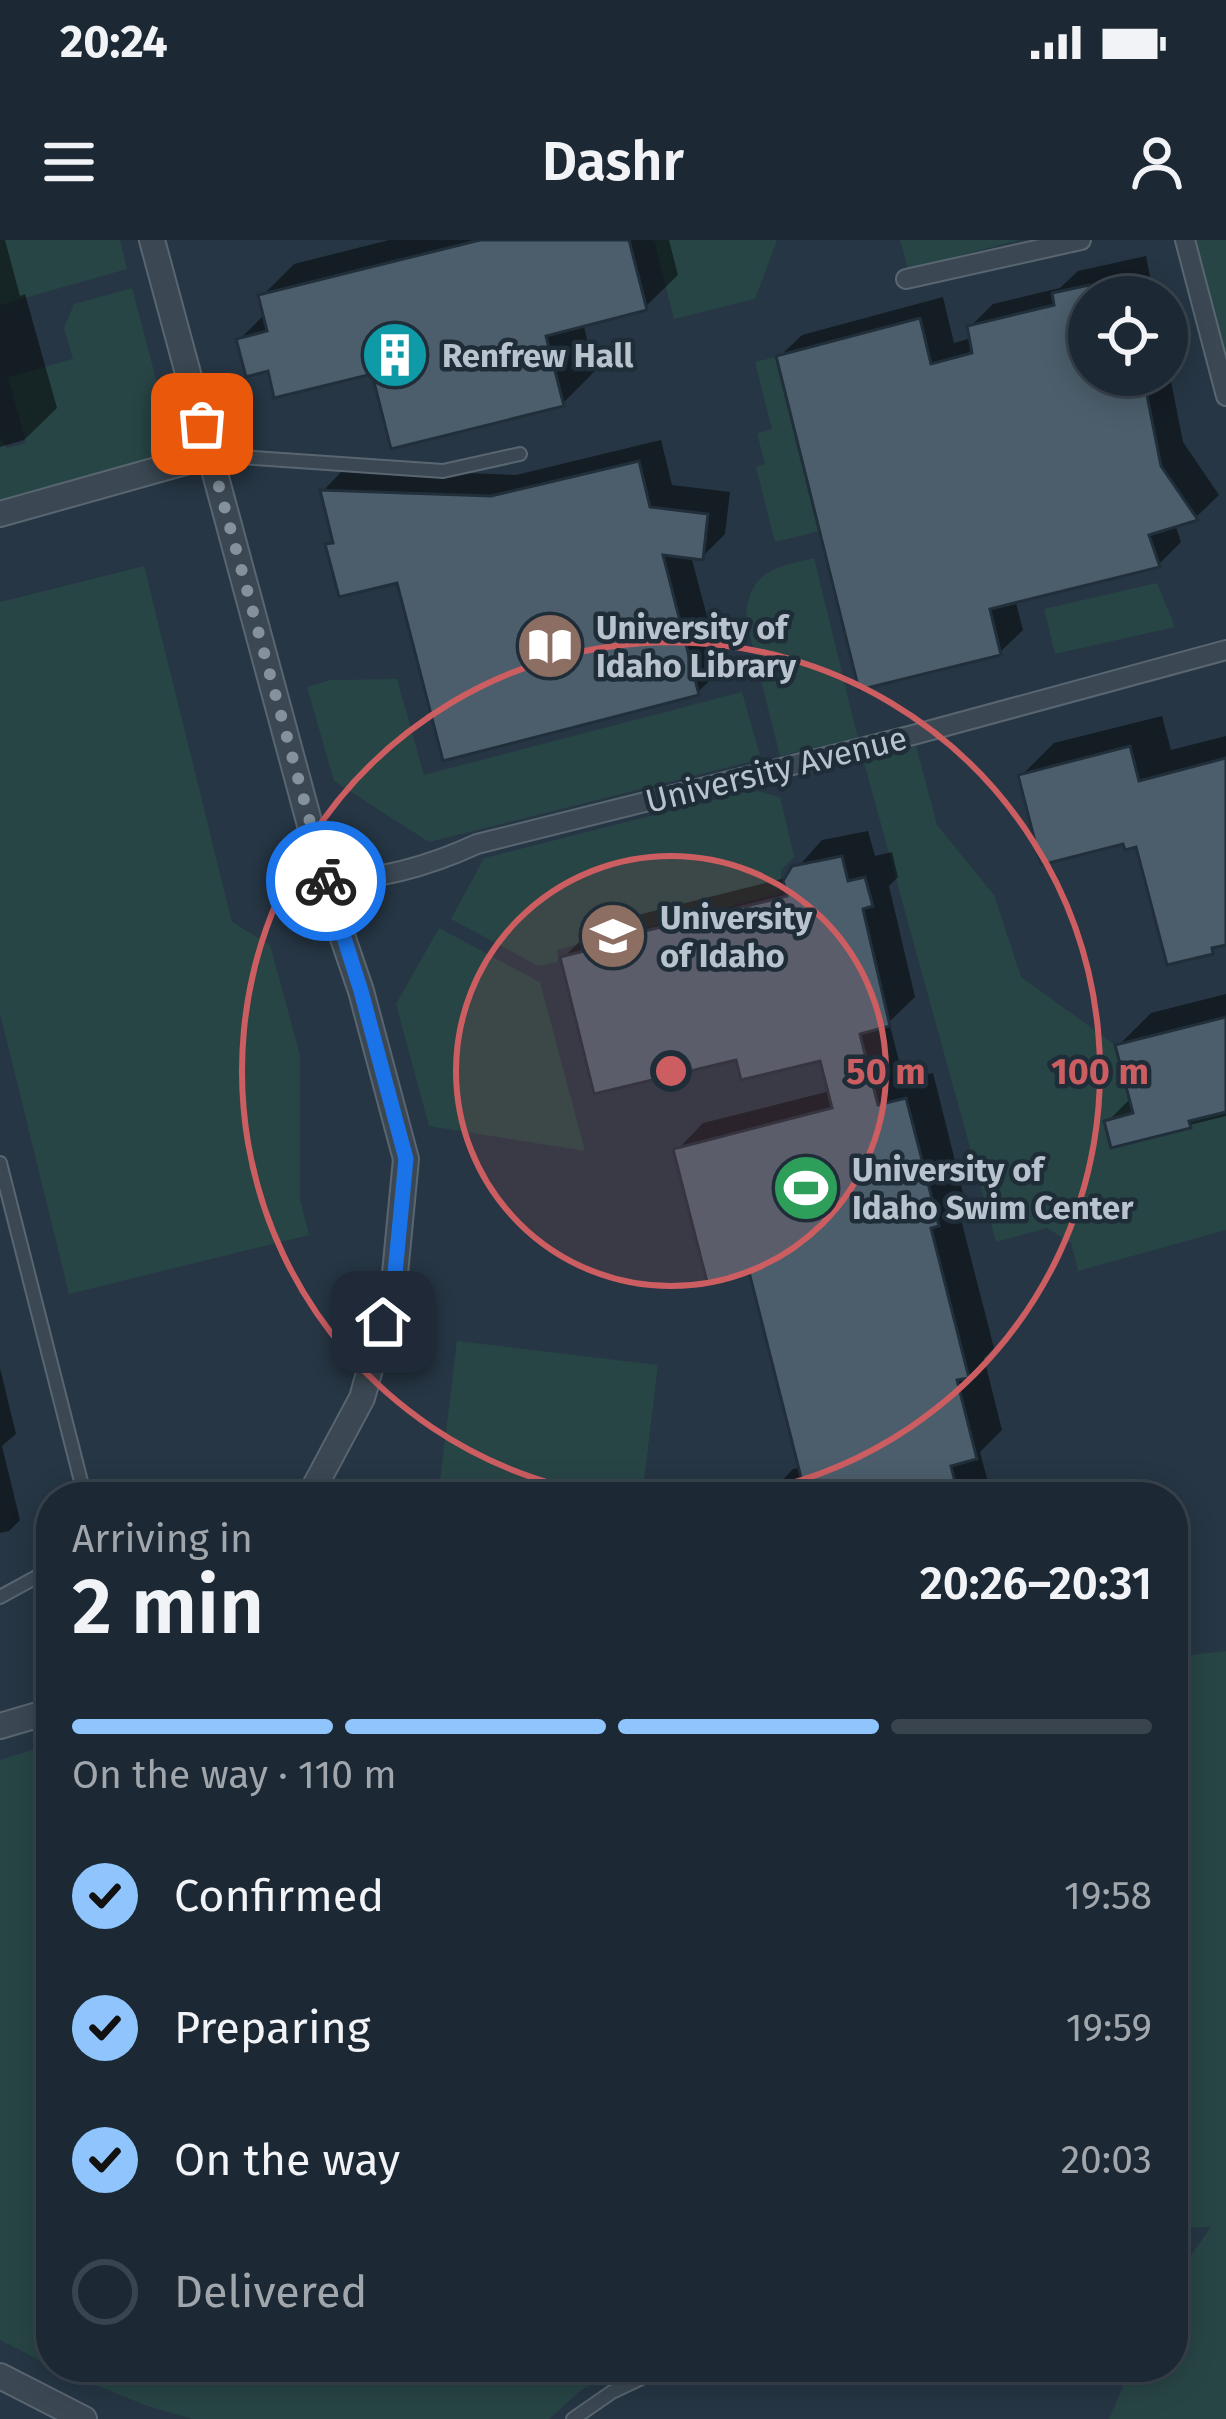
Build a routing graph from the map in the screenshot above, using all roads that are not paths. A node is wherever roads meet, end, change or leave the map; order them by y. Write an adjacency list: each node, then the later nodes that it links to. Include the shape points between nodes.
1 (152, 240): 7 (street)
2 (1081, 240): 4 (street)
3 (1185, 240): 5 (street)
4 (906, 279)
5 (1226, 396)
6 (520, 454): 7 (lane, via 443,471)
7 (210, 455): 8 (street); 10 (street)
8 (0, 514)
9 (1226, 650): 10 (street, University Avenue, via 476,844 435,863)
10 (325, 880): 13 (street, via 406,1159 394,1284 362,1397)
11 (0, 1163): 12 (lane)
12 (82, 1482)
13 (317, 1482)
14 (36, 1580): 15 (lane)
15 (0, 1597)
16 (36, 1715): 17 (street)
17 (0, 1726)
18 (0, 2376): 20 (street)
19 (633, 2382): 21 (lane)
20 (84, 2419)
21 (573, 2419)

